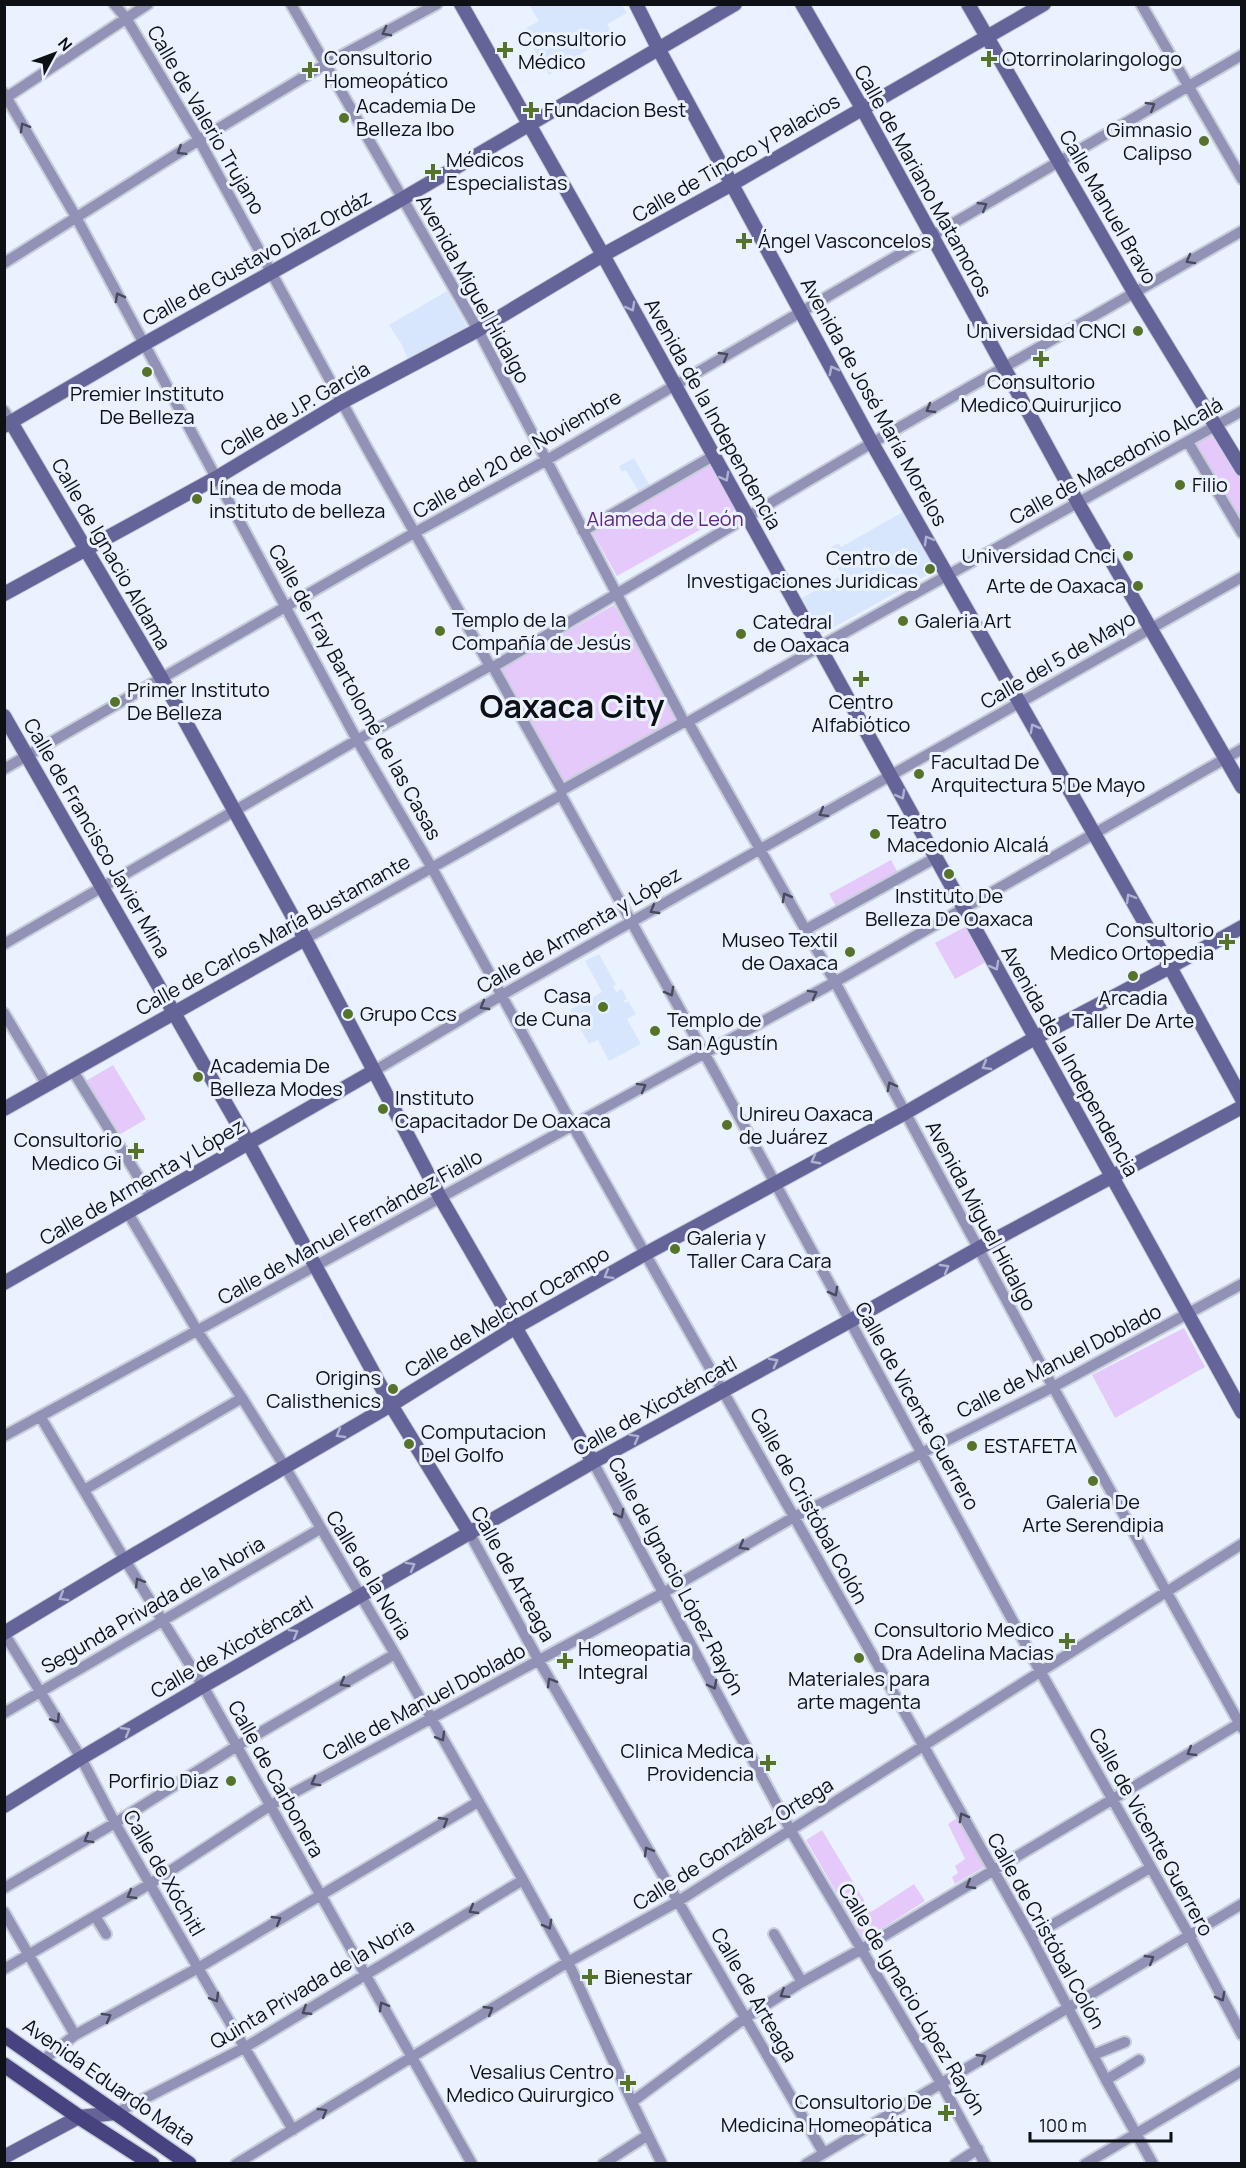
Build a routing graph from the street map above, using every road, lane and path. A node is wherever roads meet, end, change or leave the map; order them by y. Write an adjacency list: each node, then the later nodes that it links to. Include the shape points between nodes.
1 (114, 4): 12 (street, Calle de Valerio Trujano)
2 (148, 4): 12 (street)
3 (291, 4): 16 (street, Avenida Miguel Hidalgo)
4 (437, 4): 16 (street, one-way to 16)
5 (461, 4): 20 (street, Avenida de la Independencia)
6 (636, 4): 14 (street, Avenida de José María Morelos)
7 (735, 4): 14 (street, Calle de Gustavo Díaz Ordáz)
8 (802, 4): 19 (street, Calle de Mariano Matamoros)
9 (968, 4): 13 (street, Calle Manuel Bravo)
10 (1044, 4): 13 (street, Calle de Tinoco y Palacios)
11 (1141, 4): 17 (street)
12 (126, 18): 18 (street); 21 (street, Calle de Valerio Trujano)
13 (988, 37): 19 (street, Calle de Tinoco y Palacios); 22 (street, Calle Manuel Bravo)
14 (658, 48): 20 (street, Calle de Gustavo Díaz Ordáz); 24 (street, Avenida de José María Morelos)
15 (1242, 55): 17 (street, Calle del 20 de Noviembre)
16 (324, 65): 21 (street); 25 (street, Avenida Miguel Hidalgo)
17 (1188, 84): 22 (street, Calle del 20 de Noviembre, one-way to 17); 23 (street)
18 (5, 96): 26 (street, Calle de Fray Bartolomé de las Casas, one-way to 18)
19 (862, 108): 24 (street, Calle de Tinoco y Palacios); 28 (street, Calle de Mariano Matamoros)
20 (529, 125): 25 (street, Calle de Gustavo Díaz Ordáz); 29 (street, Avenida de la Independencia)
21 (199, 140): 26 (street, one-way to 26); 31 (street, Calle de Valerio Trujano)
22 (1059, 161): 28 (street, Calle del 20 de Noviembre, one-way to 22); 32 (street, Calle Manuel Bravo)
23 (1242, 179)
24 (732, 184): 29 (street, Calle de Tinoco y Palacios); 33 (street, Avenida de José María Morelos)
25 (402, 199): 31 (street, Calle de Gustavo Díaz Ordáz); 34 (street, Avenida Miguel Hidalgo)
26 (76, 217): 30 (street); 35 (street, Calle de Fray Bartolomé de las Casas, one-way to 26)
27 (1242, 231): 32 (street, one-way to 32)
28 (932, 236): 33 (street, Calle del 20 de Noviembre); 36 (street, Calle de Mariano Matamoros)
29 (603, 255): 34 (street, Calle de J.P. García); 37 (street, Avenida de la Independencia, one-way to 37)
30 (4, 263)
31 (273, 272): 35 (street, Calle de Gustavo Díaz Ordáz); 38 (street, Calle de Valerio Trujano)
32 (1134, 291): 36 (street); 41 (street, Calle Manuel Bravo)
33 (802, 311): 37 (street, Calle del 20 de Noviembre, one-way to 33); 43 (street, Avenida de José María Morelos, one-way to 33)
34 (478, 330): 38 (street, Calle de J.P. García); 45 (street, Avenida Miguel Hidalgo)
35 (144, 344): 40 (street, Calle de Gustavo Díaz Ordáz); 47 (street, Calle de Fray Bartolomé de las Casas)
36 (1004, 366): 43 (street, one-way to 43); 48 (street, Calle de Mariano Matamoros)
37 (673, 385): 44 (street, Avenida de la Independencia); 45 (street, Calle del 20 de Noviembre)
38 (342, 402): 47 (street, Calle de J.P. García); 51 (street, Calle de Valerio Trujano)
39 (1242, 411): 41 (street, Calle de Macedonio Alcalá)
40 (7, 420): 53 (street, Calle de Ignacio Aldama)
41 (1216, 426): 42 (street, Calle de Macedonio Alcalá); 46 (street, Calle Manuel Bravo)
42 (1188, 442): 48 (street, Calle de Macedonio Alcalá); 52 (street)
43 (872, 443): 49 (street); 54 (street, Avenida de José María Morelos, one-way to 43)
44 (713, 456): 49 (street, Avenida de la Independencia, one-way to 49); 50 (street)
45 (545, 461): 50 (street, Avenida Miguel Hidalgo); 51 (street, Calle del 20 de Noviembre)
46 (1242, 469)
47 (216, 478): 53 (street, Calle de J.P. García); 58 (street, Calle de Fray Bartolomé de las Casas)
48 (1078, 503): 54 (street, Calle de Macedonio Alcalá); 59 (street, Calle de Mariano Matamoros)
49 (748, 518): 57 (street); 60 (street, Avenida de la Independencia)
50 (583, 531): 57 (street, Avenida Miguel Hidalgo)
51 (414, 533): 58 (street, Calle del 20 de Noviembre); 61 (street, Calle de Valerio Trujano)
52 (1242, 533)
53 (85, 550): 56 (street, Calle de J.P. García); 62 (street, Calle de Ignacio Aldama)
54 (948, 575): 60 (street, Calle de Macedonio Alcalá); 63 (street, Avenida de José María Morelos)
55 (1242, 577): 59 (street, Calle del 5 de Mayo)
56 (4, 594)
57 (616, 595): 61 (street); 65 (street, Avenida Miguel Hidalgo)
58 (286, 607): 62 (street, Calle del 20 de Noviembre); 66 (street, Calle de Fray Bartolomé de las Casas)
59 (1149, 629): 63 (street, Calle del 5 de Mayo); 69 (street, Calle de Mariano Matamoros)
60 (819, 647): 65 (street, Calle de Macedonio Alcalá); 71 (street, Avenida de la Independencia)
61 (492, 667): 66 (street); 73 (street, Calle de Valerio Trujano)
62 (162, 679): 68 (street, Calle del 20 de Noviembre); 74 (street, Calle de Ignacio Aldama)
63 (1020, 704): 71 (street, Calle del 5 de Mayo); 75 (street, Avenida de José María Morelos, one-way to 63)
64 (4, 716): 68 (street, Calle de Francisco Javier Mina)
65 (686, 722): 73 (street, Calle de Carlos María Bustamante); 76 (street, Avenida Miguel Hidalgo)
66 (357, 740): 74 (street); 78 (street, Calle de Fray Bartolomé de las Casas)
67 (1242, 749): 69 (street, Calle de Manuel Fernández Fiallo)
68 (28, 756): 70 (street, Calle del 20 de Noviembre); 79 (street, Calle de Francisco Javier Mina)
69 (1225, 758): 72 (street, Calle de Mariano Matamoros); 75 (street, Calle de Manuel Fernández Fiallo)
70 (4, 769)
71 (891, 774): 76 (street, Calle de Armenta y López, one-way to 76); 77 (street, Avenida de la Independencia, one-way to 77)
72 (1242, 787)
73 (562, 792): 78 (street, Calle de Carlos María Bustamante); 81 (street, Calle de Vicente Guerrero)
74 (234, 813): 79 (street); 84 (street, Calle de Ignacio Aldama)
75 (1093, 834): 80 (street, Calle de Manuel Fernández Fiallo); 86 (street, Avenida de José María Morelos, one-way to 75)
76 (760, 849): 81 (street, Calle de Armenta y López, one-way to 81); 83 (street, Avenida Miguel Hidalgo, one-way to 76)
77 (936, 858): 80 (street, Avenida de la Independencia); 83 (street)
78 (432, 868): 84 (street, Calle de Carlos María Bustamante); 88 (street, Calle de Cristóbal Colón)
79 (102, 888): 85 (street); 89 (street, Calle de Francisco Javier Mina)
80 (965, 909): 87 (street, Calle de Manuel Fernández Fiallo); 91 (street, Avenida de la Independencia, one-way to 91)
81 (631, 923): 88 (street, Calle de Armenta y López); 92 (street, Calle de Vicente Guerrero, one-way to 92)
82 (1242, 927): 86 (street, Calle de Melchor Ocampo)
83 (805, 930): 87 (street, Avenida Miguel Hidalgo)
84 (305, 939): 89 (street, Calle de Carlos María Bustamante); 94 (street, Calle de Ignacio López Rayón)
85 (4, 944)
86 (1170, 967): 91 (street, Calle de Melchor Ocampo); 96 (street, Avenida de José María Morelos)
87 (835, 982): 92 (street, Calle de Manuel Fernández Fiallo, one-way to 87); 99 (street, Avenida Miguel Hidalgo, one-way to 87)
88 (502, 995): 94 (street, Calle de Armenta y López, one-way to 94); 100 (street, Calle de Cristóbal Colón)
89 (174, 1012): 93 (street, Calle de Carlos María Bustamante); 101 (street, Calle de Arteaga)
90 (4, 1013): 95 (street)
91 (1035, 1037): 99 (street, Calle de Melchor Ocampo, one-way to 99); 102 (street, Avenida de la Independencia)
92 (704, 1053): 100 (street, Calle de Manuel Fernández Fiallo, one-way to 92); 103 (street, Calle de Vicente Guerrero)
93 (73, 1071): 95 (street, Calle de Carlos María Bustamante); 105 (street)
94 (374, 1071): 101 (street, Calle de Armenta y López); 104 (street, Calle de Ignacio López Rayón)
95 (47, 1085): 98 (street, Calle de Carlos María Bustamante)
96 (1242, 1099)
97 (1242, 1107): 102 (street, Calle de Xicoténcatl)
98 (4, 1109)
99 (905, 1113): 103 (street, Calle de Melchor Ocampo, one-way to 103); 107 (street, Avenida Miguel Hidalgo)
100 (573, 1126): 104 (street, Calle de Manuel Fernández Fiallo); 108 (street, Calle de Cristóbal Colón)
101 (249, 1144): 105 (street, Calle de Armenta y López); 109 (street, Calle de Arteaga)
102 (1112, 1176): 107 (street, Calle de Xicoténcatl); 112 (street, Avenida de la Independencia)
103 (774, 1182): 108 (street, Calle de Melchor Ocampo); 113 (street, Calle de Vicente Guerrero, one-way to 113)
104 (440, 1197): 109 (street, Calle de Manuel Fernández Fiallo); 114 (street, Calle de Ignacio López Rayón)
105 (152, 1199): 106 (street, Calle de Armenta y López)
106 (128, 1213): 110 (street, Calle de Armenta y López); 115 (street, Calle de la Noria)
107 (979, 1248): 113 (street, Calle de Xicoténcatl, one-way to 107); 116 (street, Avenida Miguel Hidalgo)
108 (645, 1254): 114 (street, Calle de Melchor Ocampo, one-way to 114); 117 (street, Calle de Cristóbal Colón)
109 (314, 1266): 115 (street, Calle de Manuel Fernández Fiallo); 119 (street, Calle de Arteaga)
110 (4, 1283)
111 (1242, 1284): 112 (street, Calle de Manuel Doblado)
112 (1188, 1315): 116 (street, Calle de Manuel Doblado); 120 (street, Avenida de la Independencia)
113 (850, 1322): 117 (street, Calle de Xicoténcatl, one-way to 113); 123 (street, Calle de Vicente Guerrero)
114 (516, 1327): 119 (street, Calle de Melchor Ocampo); 124 (street, Calle de Ignacio López Rayón)
115 (198, 1332): 118 (street, Calle de la Noria); 121 (street, Calle de Manuel Fernández Fiallo)
116 (1053, 1387): 123 (street, Calle de Manuel Doblado); 132 (street, Avenida Miguel Hidalgo)
117 (723, 1389): 124 (street, Calle de Xicoténcatl, one-way to 117); 127 (street, Calle de Cristóbal Colón)
118 (242, 1398): 125 (street, Calle de la Noria); 126 (street)
119 (391, 1405): 125 (street, Calle de Melchor Ocampo, one-way to 125); 129 (street, Calle de Arteaga)
120 (1242, 1412)
121 (40, 1416): 122 (street, Calle de Manuel Fernández Fiallo); 126 (street, Calle de Carbonera)
122 (4, 1436)
123 (921, 1452): 127 (street, Calle de Manuel Doblado); 139 (street, Calle de Vicente Guerrero)
124 (593, 1462): 129 (street, Calle de Xicoténcatl); 133 (street, Calle de Ignacio López Rayón, one-way to 133)
125 (285, 1467): 128 (street, Calle de la Noria); 131 (street, Calle de Melchor Ocampo)
126 (84, 1490): 131 (street, Calle de Carbonera)
127 (794, 1517): 133 (street, Calle de Manuel Doblado, one-way to 133); 145 (street, Calle de Cristóbal Colón)
128 (320, 1529): 134 (street, Calle de la Noria); 135 (street, Segunda Privada de la Noria)
129 (470, 1534): 134 (street, Calle de Xicoténcatl, one-way to 129); 138 (street, Calle de Arteaga)
130 (1242, 1544): 132 (street, Calle de González Ortega)
131 (125, 1560): 135 (street, Calle de Carbonera, one-way to 131); 136 (street, Calle de Melchor Ocampo, one-way to 136)
132 (1166, 1591): 139 (street, Calle de González Ortega); 144 (street, Avenida Miguel Hidalgo)
133 (663, 1593): 138 (street, Calle de Manuel Doblado); 153 (street, Calle de Ignacio López Rayón, one-way to 153)
134 (360, 1595): 137 (street, Calle de la Noria); 140 (street, Calle de Xicoténcatl, one-way to 134)
135 (164, 1622): 140 (street, Calle de Carbonera); 141 (street, Segunda Privada de la Noria)
136 (4, 1633): 141 (street, Calle de Xóchitl)
137 (395, 1654): 143 (street, Calle de la Noria); 146 (street, one-way to 146)
138 (539, 1661): 143 (street, Calle de Manuel Doblado); 160 (street, Calle de Arteaga, one-way to 138)
139 (1040, 1671): 145 (street, Calle de González Ortega); 148 (street, Calle de Vicente Guerrero)
140 (203, 1686): 146 (street, Calle de Carbonera); 147 (street, Calle de Xicoténcatl, one-way to 140)
141 (39, 1692): 142 (street, Segunda Privada de la Noria); 147 (street, Calle de Xóchitl, one-way to 147)
142 (4, 1713)
143 (430, 1718): 149 (street, Calle de la Noria, one-way to 149); 150 (street, Calle de Manuel Doblado, one-way to 150)
144 (1241, 1725): 148 (street, one-way to 148)
145 (923, 1745): 153 (street, Calle de González Ortega); 155 (street, Calle de Cristóbal Colón, one-way to 145)
146 (237, 1746): 150 (street, Calle de Carbonera); 152 (street)
147 (81, 1758): 151 (street, Calle de Xicoténcatl); 152 (street, Calle de Xóchitl)
148 (1113, 1799): 154 (street, Calle de Vicente Guerrero); 155 (street)
149 (478, 1802): 156 (street, Calle de la Noria); 159 (street, one-way to 149)
150 (271, 1805): 157 (street, Calle de Manuel Doblado); 159 (street, Calle de Carbonera)
151 (4, 1806)
152 (116, 1823): 157 (street, Calle de Xóchitl); 158 (street, one-way to 158)
153 (791, 1831): 160 (street, Calle de González Ortega); 168 (street, Calle de Ignacio López Rayón)
154 (1150, 1868): 166 (street, Calle de Vicente Guerrero); 167 (street)
155 (993, 1871): 167 (street, Calle de Cristóbal Colón); 168 (street, one-way to 168)
156 (523, 1880): 170 (street, Calle de la Noria, one-way to 170); 173 (street, Quinta Privada de la Noria, one-way to 173)
157 (150, 1884): 163 (street, Calle de Manuel Doblado, one-way to 163); 171 (street, Calle de Xóchitl)
158 (4, 1888)
159 (320, 1894): 171 (street, one-way to 159); 173 (street, Calle de Carbonera)
160 (678, 1902): 170 (street, Calle de González Ortega); 176 (street, Calle de Arteaga)
161 (1242, 1904): 166 (street)
162 (4, 1912): 169 (street)
163 (95, 1916): 164 (street); 169 (street, Calle de Manuel Doblado)
164 (106, 1934)
165 (774, 1934): 174 (street)
166 (1189, 1935): 175 (street, one-way to 166); 179 (street, Calle de Vicente Guerrero, one-way to 179)
167 (1031, 1938): 175 (street, Calle de Cristóbal Colón)
168 (860, 1950): 174 (street); 189 (street, Calle de Ignacio López Rayón)
169 (29, 1954): 172 (street, Calle de Manuel Doblado); 178 (street)
170 (568, 1962): 183 (street, Calle de González Ortega, one-way to 170); 190 (street, Calle de la Noria)
171 (198, 1968): 178 (street, one-way to 171); 181 (street, Calle de Xóchitl, one-way to 181)
172 (4, 1969)
173 (365, 1974): 181 (street, Quinta Privada de la Noria, one-way to 181); 183 (street, Calle de Carbonera, one-way to 173)
174 (802, 1982): 176 (street, one-way to 176)
175 (1068, 2008): 182 (street, Calle de Cristóbal Colón); 189 (street, one-way to 175)
176 (745, 2018): 190 (street); 197 (street, Calle de Arteaga)
177 (4, 2035): 185 (main road, Avenida Eduardo Mata)
178 (75, 2035): 185 (street)
179 (1242, 2035)
180 (1125, 2042): 182 (street)
181 (244, 2048): 191 (street, Quinta Privada de la Noria); 193 (street, Calle de Xóchitl)
182 (1093, 2055): 188 (street, Calle de Cristóbal Colón)
183 (412, 2057): 193 (street, Calle de González Ortega, one-way to 183); 202 (street, Calle de Carbonera)
184 (1139, 2060): 188 (street)
185 (43, 2062): 191 (main road, Avenida Eduardo Mata)
186 (4, 2065): 192 (main road)
187 (1242, 2071): 194 (street)
188 (1106, 2080): 194 (street, Calle de Cristóbal Colón)
189 (941, 2083): 196 (street, Calle de Ignacio López Rayón); 197 (street)
190 (632, 2102): 195 (street, Calle de la Noria)
191 (116, 2113): 192 (street); 200 (main road, Avenida Eduardo Mata)
192 (79, 2117): 198 (street); 199 (main road)
193 (293, 2130): 201 (street, Calle de González Ortega)
194 (1136, 2134): 208 (street); 209 (street, Calle de Cristóbal Colón)
195 (648, 2135): 203 (street); 204 (street, Calle de la Noria)
196 (978, 2149): 206 (street); 207 (street, Calle de Ignacio López Rayón)
197 (823, 2152): 205 (street)
198 (4, 2157)
199 (152, 2163)
200 (189, 2163)
201 (236, 2163)
202 (472, 2163)
203 (603, 2163)
204 (662, 2163)
205 (806, 2163)
206 (954, 2163)
207 (985, 2163)
208 (1085, 2163)
209 (1153, 2163)

